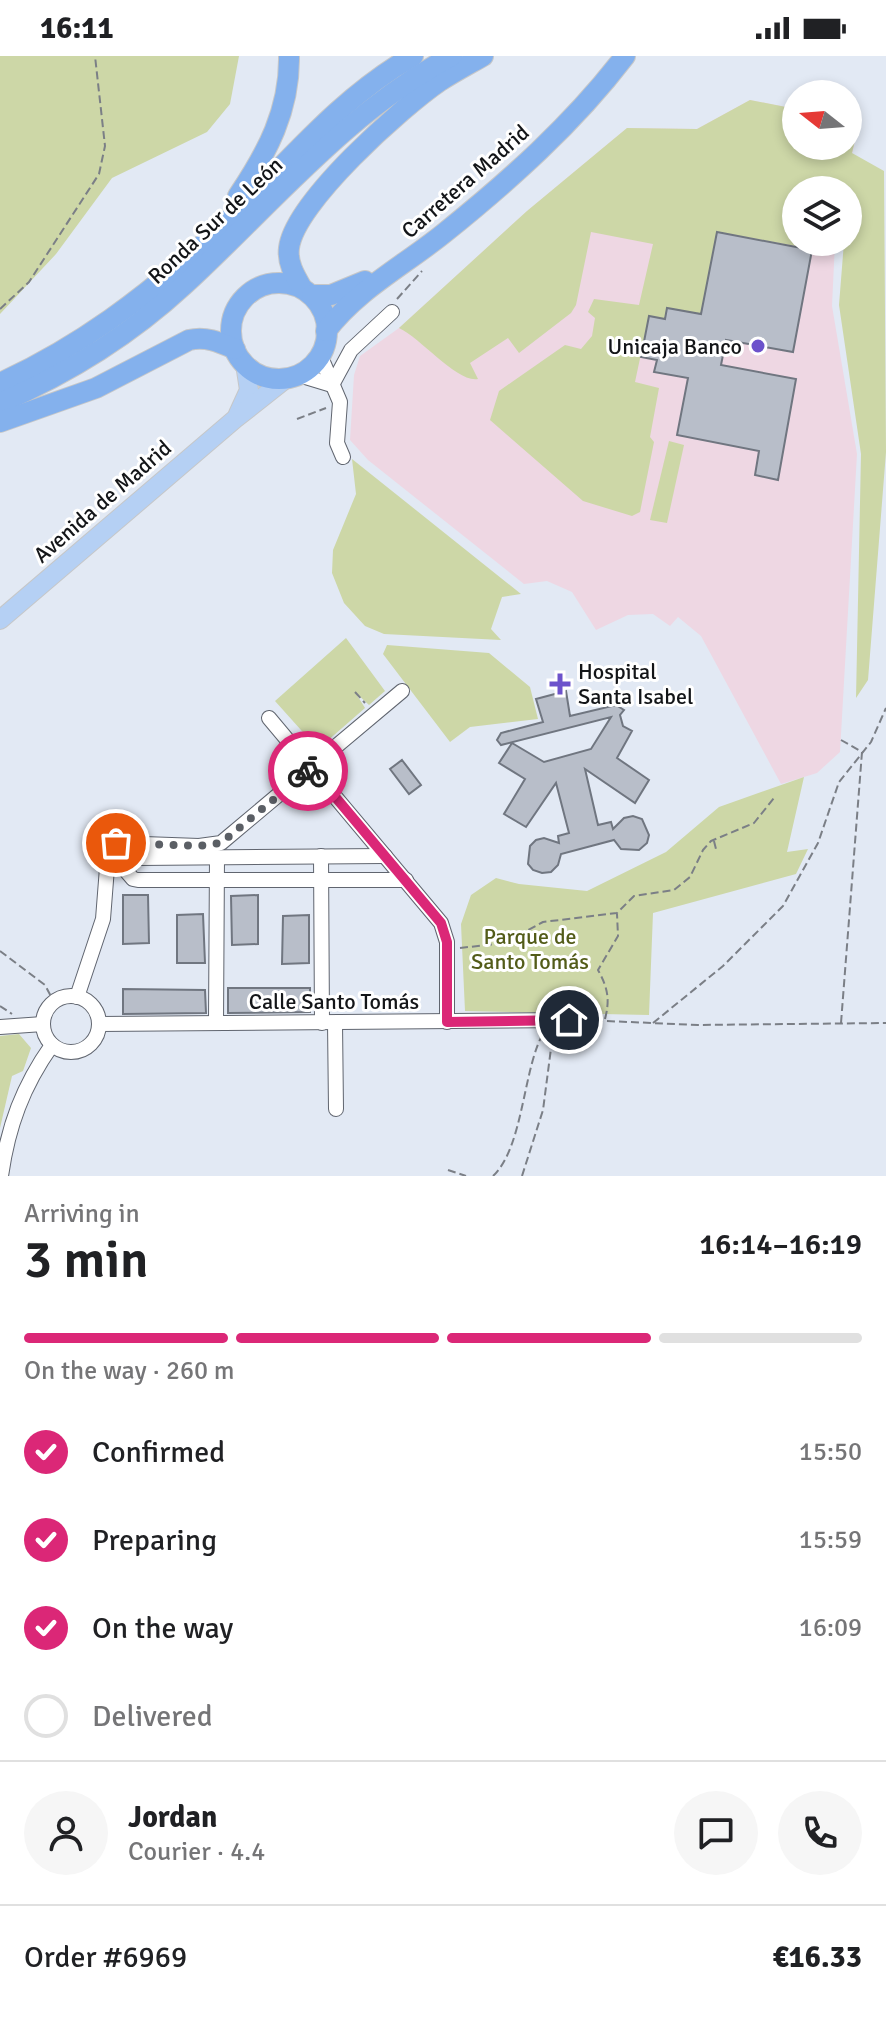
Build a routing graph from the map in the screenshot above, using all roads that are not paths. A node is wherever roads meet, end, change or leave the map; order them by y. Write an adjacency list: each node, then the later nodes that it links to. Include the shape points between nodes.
1 (289, 56): 7 (highway, via 284,104 263,159 237,197)
2 (413, 56): 7 (highway, Ronda Sur de León, via 311,135)
3 (452, 56): 16 (highway, Ronda Sur de León, via 369,110 182,287 128,331 72,368)
4 (483, 56): 8 (highway, via 439,82 388,123 294,228 289,259)
5 (612, 56): 8 (highway, Carretera Madrid, via 537,141 381,272 350,290 331,295)
6 (625, 56): 10 (highway, Carretera Madrid, via 577,115 503,185 402,267 361,293)
7 (166, 276): 14 (highway, Ronda Sur de León, via 68,348)
8 (307, 292): 10 (highway, via 320,306); 12 (highway, via 274,282 247,294 233,320)
9 (392, 312): 15 (street, via 382,332 351,350)
10 (326, 331): 11 (highway)
11 (320, 355): 13 (highway); 15 (street)
12 (240, 357): 13 (highway, via 272,378); 17 (main road, via 249,390); 18 (highway, via 216,341 189,340 96,388)
13 (293, 377): 15 (street); 17 (main road, Avenida de Madrid)
14 (0, 383)
15 (332, 385): 19 (street, via 340,402 337,443)
16 (0, 403)
17 (235, 419): 20 (main road, Avenida de Madrid)
18 (0, 422)
19 (343, 457)
20 (0, 620)
21 (402, 691): 23 (street)
22 (269, 718): 23 (street)
23 (311, 768): 25 (street); 30 (street, via 221,843 116,843 108,855 103,919)
24 (321, 856): 25 (street); 26 (street); 28 (street)
25 (385, 856): 29 (street)
26 (217, 857): 27 (street); 27 (street, via 138,858 127,867 129,876 138,880)
27 (217, 880): 28 (street); 33 (street)
28 (322, 880): 29 (street); 34 (street)
29 (406, 880): 32 (street, via 441,923 447,949)
30 (77, 997): 35 (street, via 54,1002); 36 (street, via 93,1007)
31 (569, 1020): 32 (street, Calle Santo Tomás)
32 (447, 1022): 34 (street, Calle Santo Tomás)
33 (216, 1023): 34 (street, Calle Santo Tomás); 36 (street, Calle Santo Tomás)
34 (328, 1023): 39 (street)
35 (43, 1024): 37 (street); 38 (street)
36 (99, 1024): 38 (street, via 83,1050 62,1051)
37 (0, 1027)
38 (52, 1045): 40 (street, via 14,1111)
39 (336, 1109)
40 (1, 1176)

